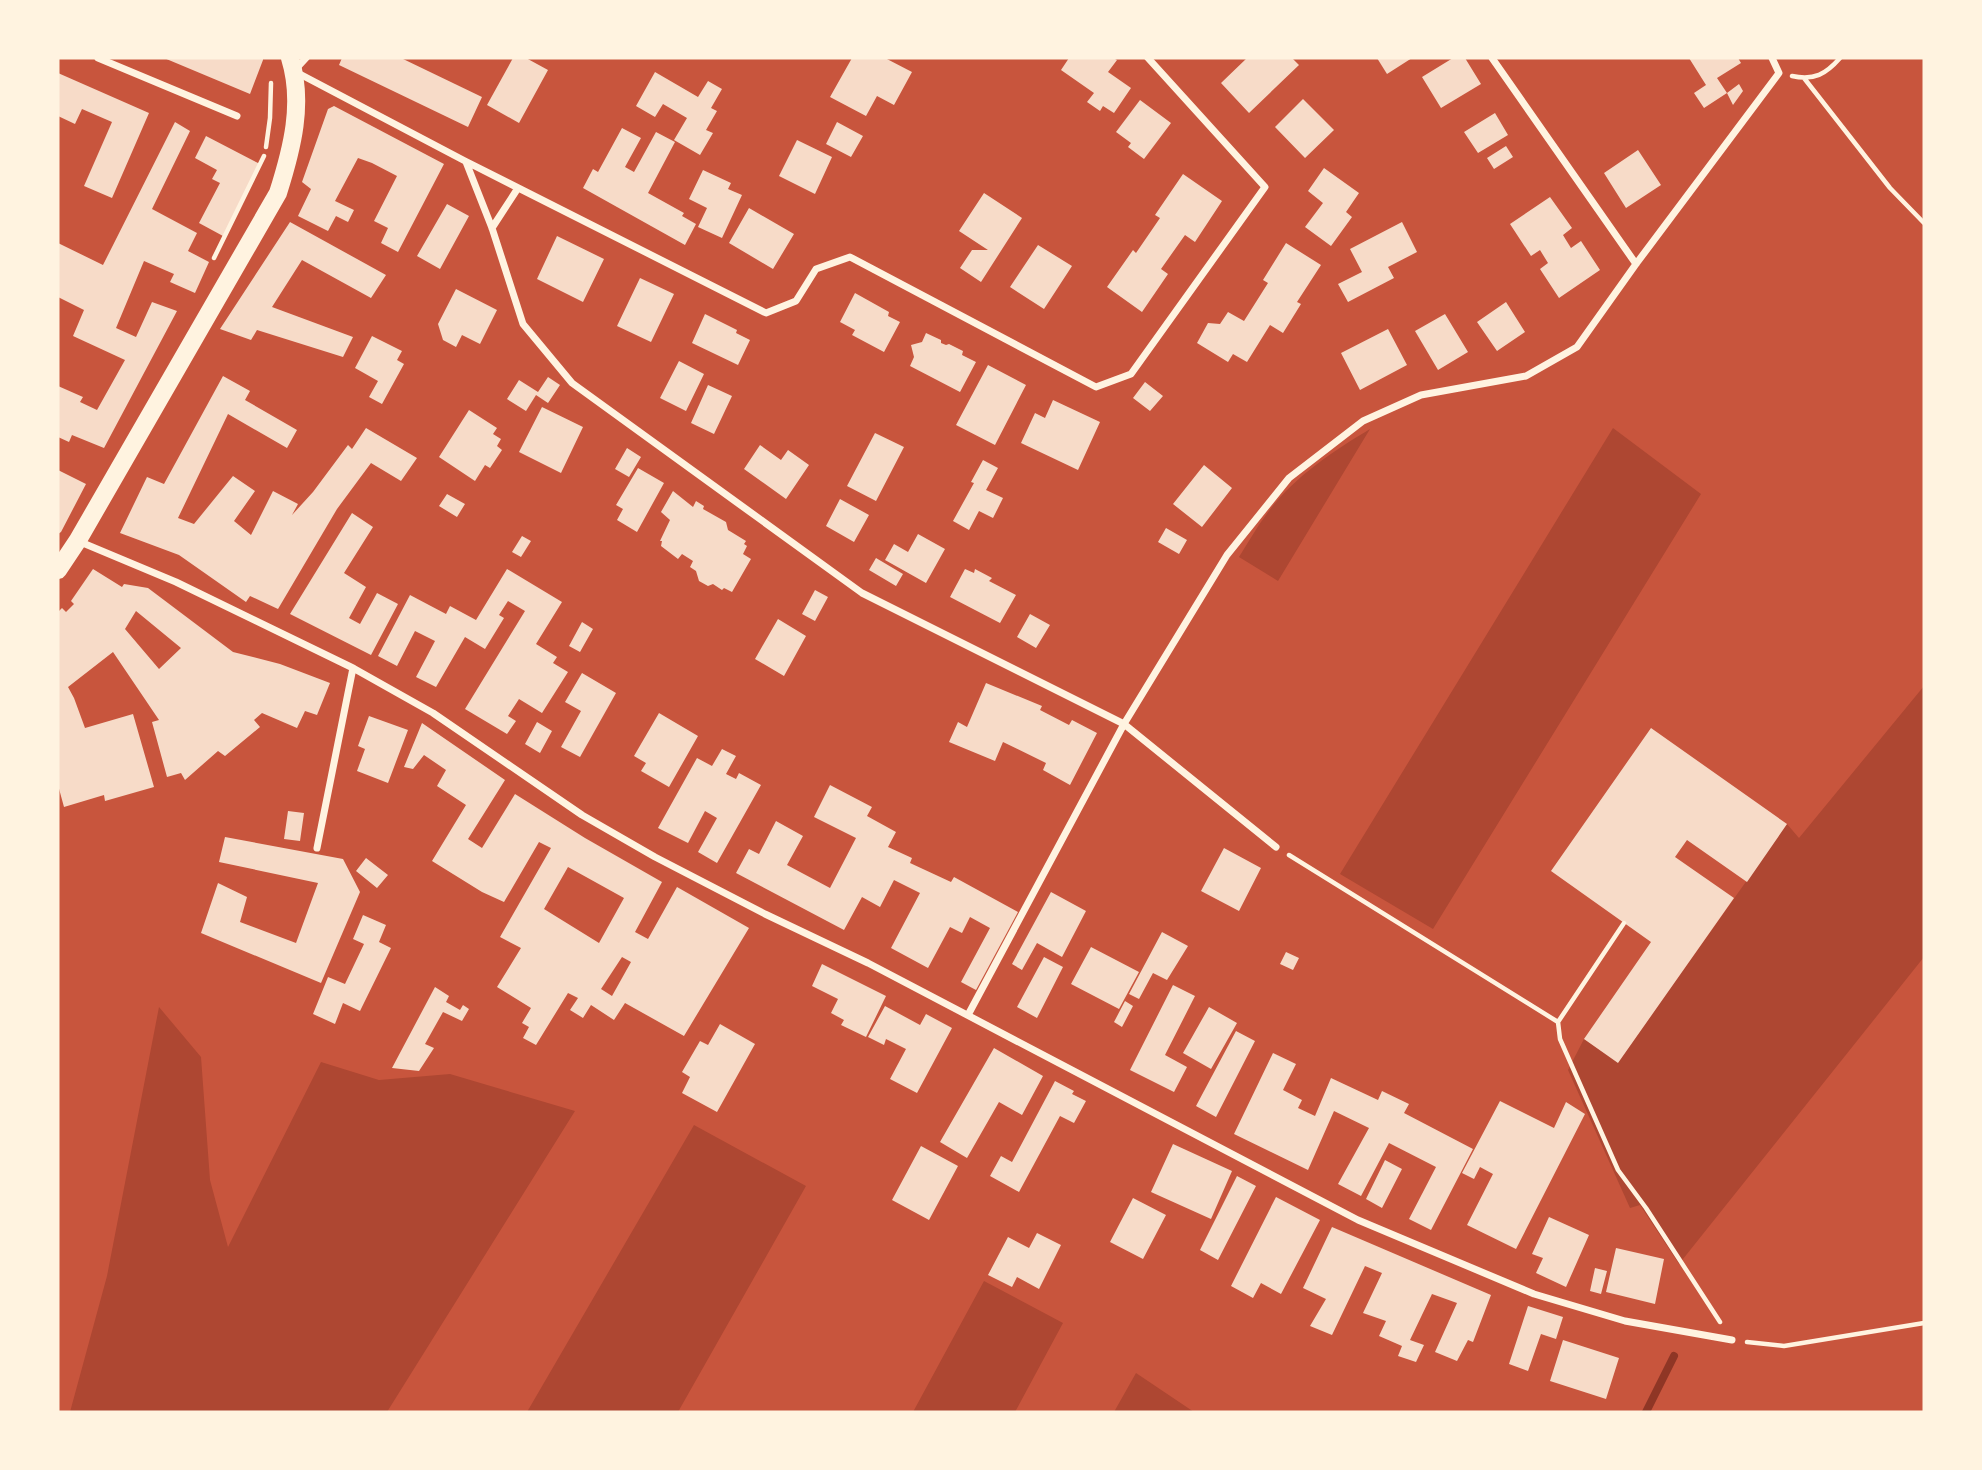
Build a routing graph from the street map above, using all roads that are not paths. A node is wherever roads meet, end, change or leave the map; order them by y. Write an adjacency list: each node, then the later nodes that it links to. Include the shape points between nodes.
1 (98, 58): 6 (street)
2 (1148, 58): 8 (street, via 1265,187 1131,374 1096,387 850,257 816,269 796,301 766,313)
3 (1492, 58): 10 (street)
4 (1772, 58): 10 (street, via 1779,73)
5 (297, 62): 7 (street); 11 (main road, via 296,118 278,193)
6 (237, 116)
7 (465, 161): 8 (street); 9 (street)
8 (518, 188): 9 (street)
9 (492, 228): 14 (street, via 523,324 572,383 862,593)
10 (1636, 264): 14 (street, via 1577,347 1526,376 1421,395 1363,421 1289,478 1227,555)
11 (78, 540): 12 (main road); 13 (street)
12 (59, 566)
13 (353, 668): 15 (street); 17 (street, via 433,713 582,815 655,857)
14 (1124, 724): 16 (street); 17 (street)
15 (317, 848)
16 (1276, 848)
17 (968, 1015): 18 (street, via 1358,1220 1535,1294 1625,1321)
18 (1732, 1340)

